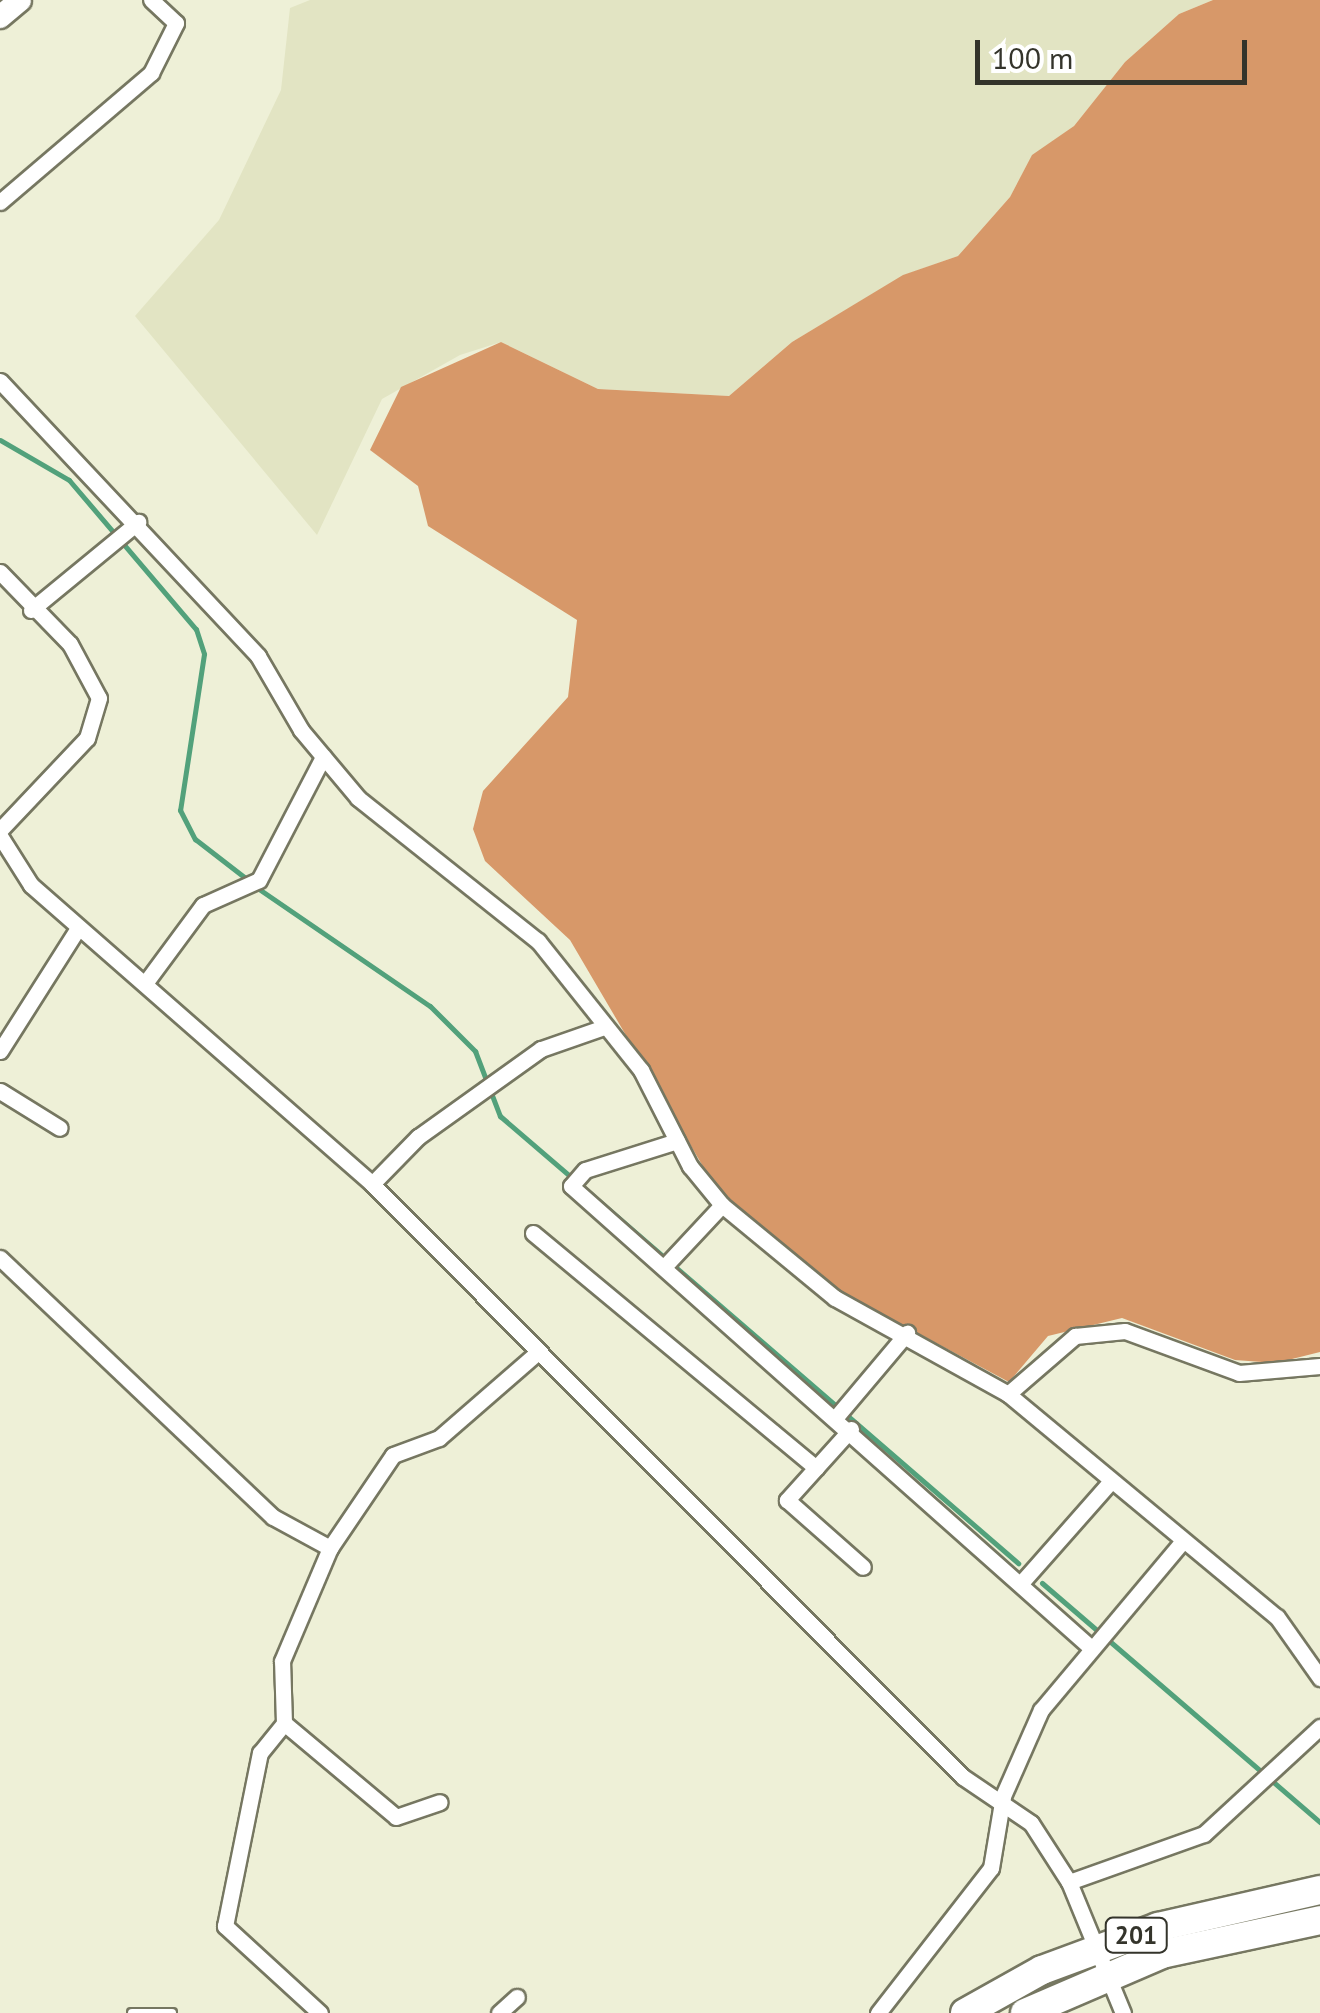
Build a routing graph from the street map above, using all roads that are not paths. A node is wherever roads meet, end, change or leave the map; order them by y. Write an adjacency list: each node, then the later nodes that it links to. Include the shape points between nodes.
1 (20, 0): 3 (street)
2 (152, 0): 4 (street, via 176,23 151,73)
3 (0, 17)
4 (0, 202)
5 (0, 381): 6 (street)
6 (133, 527): 8 (street); 9 (street, via 258,656)
7 (0, 572): 8 (street)
8 (31, 610): 10 (street, via 91,674 98,717)
9 (323, 757): 12 (street, via 251,883 203,905); 13 (street, via 358,798 538,941)
10 (0, 833): 11 (street, via 31,885)
11 (78, 928): 12 (street); 14 (street)
12 (146, 982): 18 (street)
13 (604, 1027): 17 (street, via 640,1070); 18 (street, via 542,1049 418,1136)
14 (0, 1051)
15 (0, 1091): 16 (street)
16 (60, 1128)
17 (677, 1141): 19 (street); 22 (street, via 576,1180)
18 (372, 1184): 24 (street)
19 (722, 1205): 22 (street); 23 (street, via 835,1298)
20 (532, 1232): 29 (street)
21 (0, 1258): 32 (street, via 272,1518)
22 (669, 1262): 27 (street)
23 (906, 1334): 26 (street); 27 (street)
24 (538, 1352): 32 (street, via 439,1438 392,1455); 39 (street, via 963,1778)
25 (1320, 1366): 26 (street, via 1238,1373 1125,1331 1075,1336)
26 (1008, 1394): 30 (street)
27 (840, 1412): 28 (street)
28 (852, 1429): 29 (street); 34 (street)
29 (816, 1468): 33 (street, via 787,1500)
30 (1111, 1481): 31 (street); 34 (street)
31 (1181, 1543): 35 (street); 36 (street, via 1278,1617)
32 (330, 1548): 37 (street, via 282,1660)
33 (862, 1566)
34 (1022, 1582): 35 (street)
35 (1097, 1639): 39 (street, via 1041,1710)
36 (1320, 1678)
37 (284, 1724): 40 (street, via 396,1817); 49 (street, via 260,1753 224,1926)
38 (1320, 1727): 41 (street, via 1204,1834)
39 (1003, 1796): 41 (street); 51 (street, via 991,1868)
40 (440, 1802)
41 (1069, 1882): 44 (street)
42 (1320, 1890): 44 (highway, 201)
43 (1320, 1920): 45 (highway, 201)
44 (1099, 1948): 45 (street); 52 (highway, 201)
45 (1108, 1975): 53 (highway, 201); 54 (street)
46 (516, 1997): 50 (street)
47 (132, 2013): 48 (lane)
48 (172, 2013)
49 (320, 2013)
50 (499, 2013)
51 (878, 2013)
52 (965, 2013)
53 (1025, 2013)
54 (1123, 2013)

